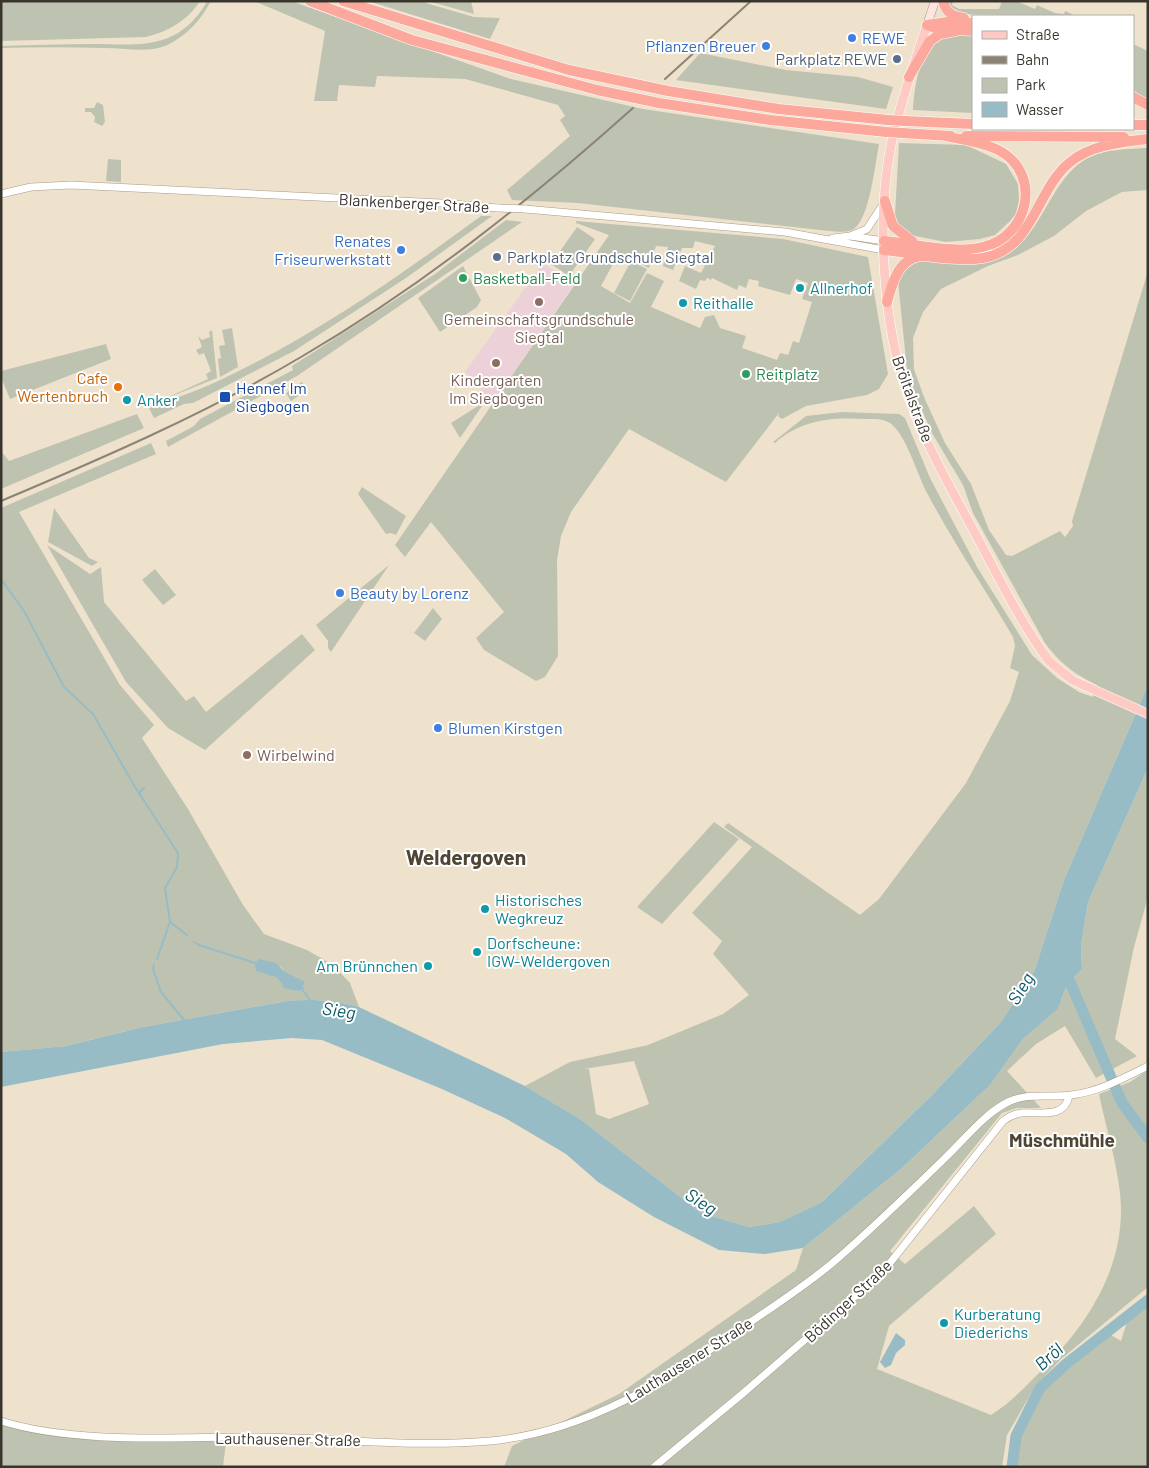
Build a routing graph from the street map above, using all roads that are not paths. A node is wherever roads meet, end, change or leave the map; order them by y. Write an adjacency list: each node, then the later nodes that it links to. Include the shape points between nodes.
1 (310, 1): 16 (highway, bridge, via 412,40 597,90 770,120)
2 (343, 1): 13 (highway, bridge, via 569,70 668,91 779,109 888,120)
3 (936, 1): 7 (main road, Bröltalstraße)
4 (943, 1): 6 (highway, via 947,11 954,16)
5 (972, 21): 7 (highway)
6 (972, 21)
7 (927, 25): 8 (highway); 10 (main road, Bröltalstraße)
8 (956, 31): 9 (highway); 10 (highway, via 940,34 930,41)
9 (972, 31)
10 (909, 77): 19 (main road, Bröltalstraße, via 892,141)
11 (1134, 97): 12 (highway)
12 (1148, 105)
13 (972, 124)
14 (1134, 125): 15 (highway)
15 (1148, 125)
16 (945, 136): 17 (highway); 22 (highway, via 1000,150 1008,157 1024,180 1026,200 1023,214 1007,236 982,248)
17 (1148, 138): 24 (highway, via 1103,146 1069,163 1051,184 1024,233 1005,250 982,258)
18 (1, 194): 21 (street, Blankenberger Straße, bridge, via 71,185 441,203)
19 (885, 201): 20 (street, via 867,229); 22 (highway, via 893,226); 23 (main road, Bröltalstraße)
20 (850, 236): 21 (street, Blankenberger Straße); 23 (street, Blankenberger Straße)
21 (827, 238): 23 (street, Blankenberger Straße, via 850,245)
22 (916, 244): 23 (highway)
23 (884, 245): 24 (highway); 25 (main road, Bröltalstraße)
24 (929, 255): 25 (highway, via 915,257 903,264 895,277)
25 (888, 302): 26 (main road, Bröltalstraße, via 894,347 909,397 948,484 1044,654 1061,673)
26 (1148, 714)
27 (1148, 1066): 28 (street, Lauthausener Straße, via 1097,1089)
28 (1069, 1096): 29 (street, Lauthausener Straße, via 1030,1096 1009,1101 987,1116 830,1265 698,1359 632,1398 581,1421 525,1436 458,1443 117,1437 30,1430); 30 (street, Bödinger Straße, via 1062,1109 1056,1112 1019,1113 1003,1121 882,1273)
29 (1, 1421)
30 (654, 1467)

